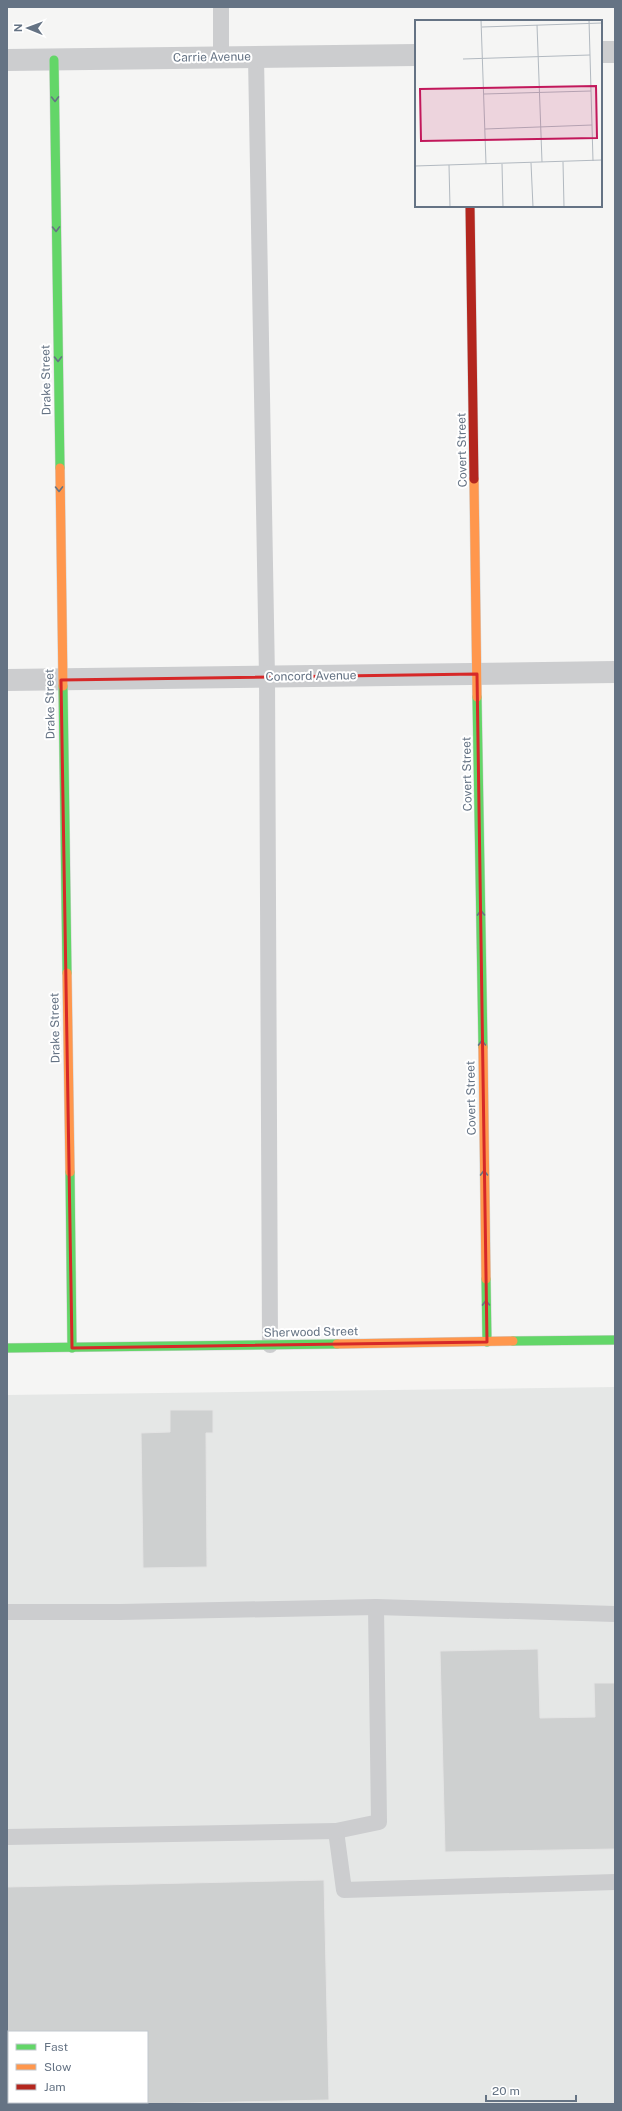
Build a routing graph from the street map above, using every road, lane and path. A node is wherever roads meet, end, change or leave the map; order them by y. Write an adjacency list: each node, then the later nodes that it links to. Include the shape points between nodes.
1 (221, 7): 5 (lane)
2 (602, 52): 3 (street)
3 (615, 52)
4 (415, 55): 6 (street, Carrie Avenue)
5 (221, 57): 6 (street, Carrie Avenue); 8 (street, Carrie Avenue)
6 (256, 57): 12 (lane)
7 (7, 60): 8 (street, Carrie Avenue)
8 (54, 60): 14 (street, Drake Street, one-way to 14)
9 (470, 207): 11 (street, Covert Street)
10 (615, 672): 11 (street, Concord Avenue)
11 (477, 674): 12 (street, Concord Avenue); 16 (street, Covert Street, one-way to 11)
12 (267, 677): 14 (street, Concord Avenue); 17 (lane)
13 (7, 680): 14 (street, Concord Avenue)
14 (61, 680): 19 (street, Drake Street)
15 (615, 1340): 16 (street, Sherwood Street)
16 (487, 1342): 17 (street, Sherwood Street)
17 (270, 1345): 19 (street, Sherwood Street)
18 (7, 1348): 19 (street, Sherwood Street)
19 (72, 1348)
20 (376, 1607): 21 (lane); 22 (lane); 23 (lane, via 379,1822)
21 (7, 1612)
22 (615, 1614)
23 (336, 1830): 24 (lane); 25 (lane, via 344,1890)
24 (7, 1837)
25 (615, 1882)

